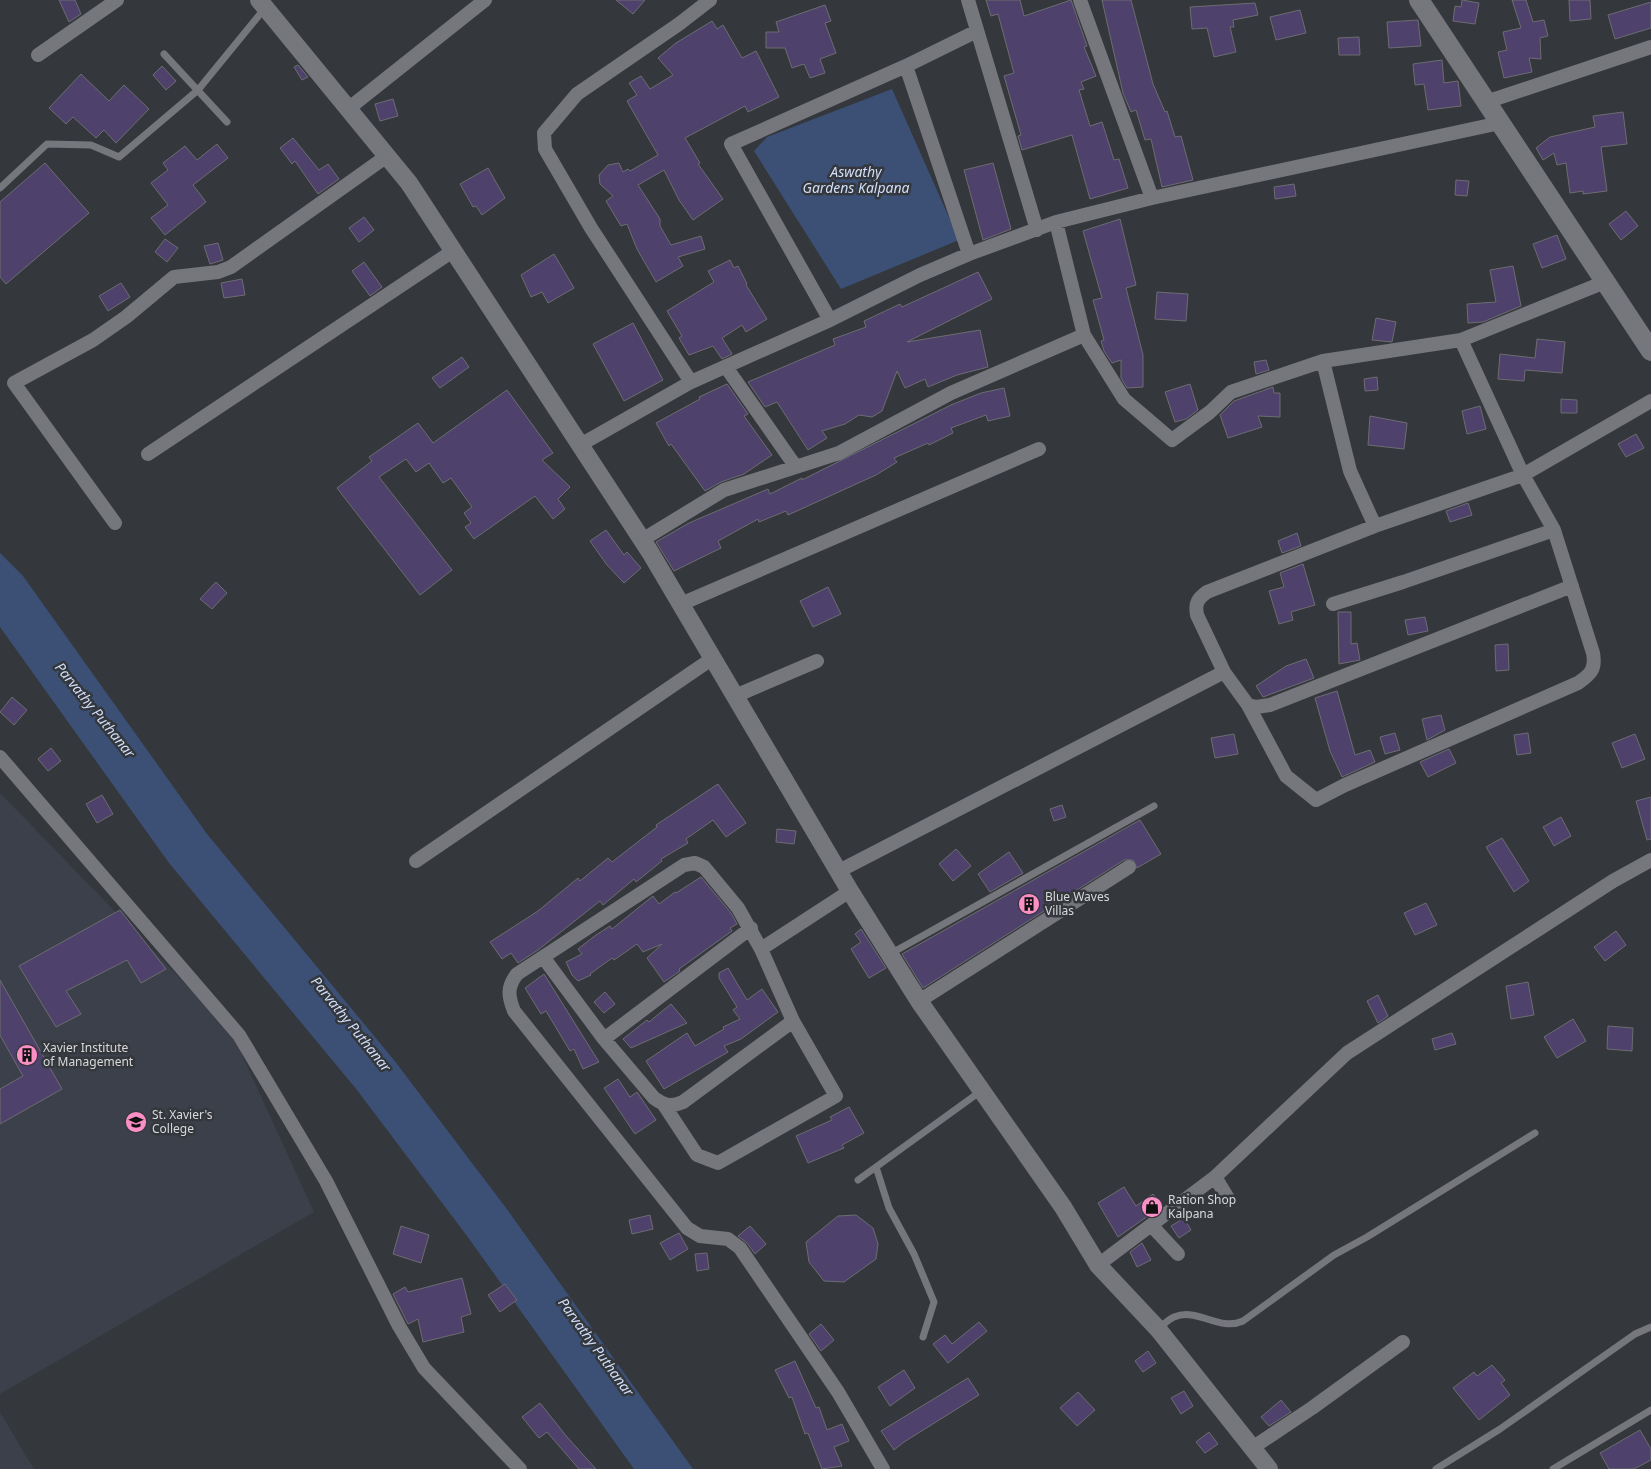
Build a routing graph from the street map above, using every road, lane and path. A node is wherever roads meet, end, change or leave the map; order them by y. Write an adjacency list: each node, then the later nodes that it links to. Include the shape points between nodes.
1 (117, 0): 11 (street)
2 (485, 0): 15 (street)
3 (710, 0): 32 (street, via 578,94 544,134 545,149 591,228)
4 (968, 0): 8 (street)
5 (1080, 0): 20 (street)
6 (1419, 0): 14 (main road)
7 (262, 4): 13 (lane); 15 (street)
8 (977, 31): 12 (street); 22 (street)
9 (1651, 47): 14 (street)
10 (164, 54): 13 (lane)
11 (38, 55)
12 (906, 66): 24 (street); 26 (street, via 731,144)
13 (198, 90): 16 (lane); 19 (lane, via 119,157 91,145 47,144)
14 (1486, 102): 17 (main road)
15 (348, 109): 18 (street)
16 (227, 122)
17 (1500, 124): 20 (street); 25 (main road)
18 (386, 156): 23 (street); 39 (street, via 231,266 207,274 174,276 93,340 14,383)
19 (0, 188)
20 (1152, 198): 21 (street)
21 (1056, 222): 22 (street); 27 (street)
22 (1037, 230): 24 (street)
23 (453, 251): 34 (street); 36 (street)
24 (969, 254): 26 (street)
25 (1605, 282): 28 (street); 29 (main road)
26 (830, 320): 31 (street)
27 (1084, 335): 30 (street, via 1124,399 1172,440 1231,392); 37 (street, via 951,393 839,453)
28 (1461, 340): 30 (street); 38 (street)
29 (1651, 351)
30 (1323, 361): 40 (street, via 1350,471)
31 (726, 366): 32 (street); 37 (street)
32 (691, 382): 34 (street)
33 (1651, 401): 38 (street)
34 (580, 445): 42 (street)
35 (1039, 450): 44 (street)
36 (148, 454)
37 (796, 467): 42 (street, via 724,490)
38 (1523, 475): 40 (street); 41 (street)
39 (115, 523)
40 (1375, 526): 48 (street, via 1207,592 1199,598 1197,615)
41 (1554, 530): 43 (street); 45 (street)
42 (642, 540): 44 (street)
43 (1572, 586): 50 (street, via 1270,705); 50 (street, via 1593,653 1595,664 1591,674 1578,683 1316,800 1286,776)
44 (681, 604): 46 (street)
45 (1333, 604)
46 (713, 658): 49 (street); 54 (street)
47 (817, 661): 49 (street)
48 (1224, 672): 50 (street); 56 (street)
49 (735, 696): 56 (street)
50 (1248, 705)
51 (0, 757): 81 (street, via 239,1035 326,1181 399,1326 424,1368)
52 (1154, 806): 60 (lane)
53 (1651, 860): 69 (street, via 1612,881 1347,1053)
54 (416, 861)
55 (1129, 868): 62 (street)
56 (839, 871): 57 (street)
57 (850, 891): 59 (street); 60 (street)
58 (751, 928): 59 (street); 61 (street, via 704,867 695,863 684,865); 64 (street)
59 (761, 949): 63 (street)
60 (890, 954): 62 (street)
61 (543, 957): 64 (street); 82 (street, via 517,974 510,984 509,998 514,1011 687,1228 700,1236 728,1239 740,1248 838,1392)
62 (919, 1001): 65 (street)
63 (793, 1021): 66 (street, via 683,1102); 66 (street, via 836,1096 718,1162 697,1156)
64 (604, 1039): 66 (street, via 654,1098)
65 (982, 1090): 68 (lane); 74 (street, via 1064,1207)
66 (664, 1105)
67 (1535, 1132): 76 (lane, via 1367,1238 1334,1255 1243,1321 1226,1325 1186,1315 1174,1317)
68 (876, 1168): 70 (lane); 77 (lane, via 889,1208 914,1254 934,1302)
69 (1215, 1177): 71 (street); 72 (street)
70 (858, 1180)
71 (1229, 1200)
72 (1151, 1225): 73 (street); 74 (street)
73 (1178, 1254)
74 (1098, 1266): 76 (street)
75 (1651, 1327): 84 (lane, via 1635,1334 1500,1429)
76 (1158, 1329): 80 (street)
77 (923, 1337)
78 (1402, 1342): 80 (street)
79 (1651, 1410): 85 (lane)
80 (1252, 1448): 83 (street)
81 (520, 1469)
82 (883, 1469)
83 (1269, 1469)
84 (1436, 1469)
85 (1553, 1469)

